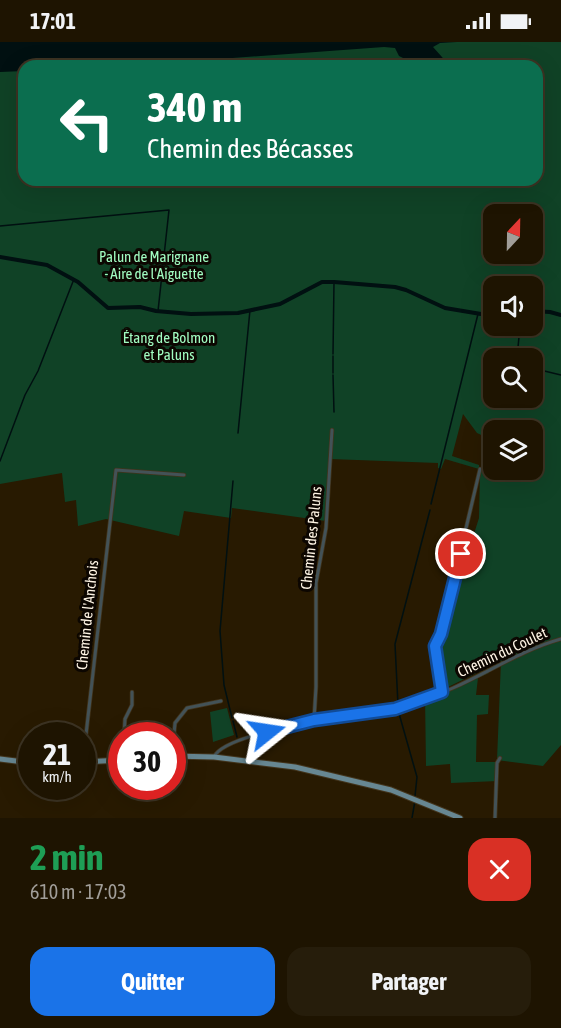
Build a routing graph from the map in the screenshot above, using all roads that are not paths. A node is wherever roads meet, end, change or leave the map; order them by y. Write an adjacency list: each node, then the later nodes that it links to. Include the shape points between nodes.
1 (332, 430): 8 (street, Chemin des Paluns, via 326,528 316,583)
2 (480, 469): 6 (street, via 435,646)
3 (184, 476): 9 (street, Chemin de l'Anchois, via 116,471)
4 (561, 639): 6 (street, Chemin du Coulet)
5 (132, 692): 10 (street, via 132,705)
6 (442, 692): 8 (street, Chemin du Coulet, via 395,709)
7 (221, 700): 11 (street, via 187,708)
8 (314, 720): 13 (street, Chemin du Coulet, via 236,741 219,749)
9 (88, 722)
10 (124, 722)
11 (177, 722)
12 (186, 756): 13 (main road)
13 (214, 757): 17 (main road, via 350,780 405,795)
14 (500, 758): 18 (street)
15 (0, 759): 16 (main road)
16 (18, 761)
17 (460, 818)
18 (495, 818)

